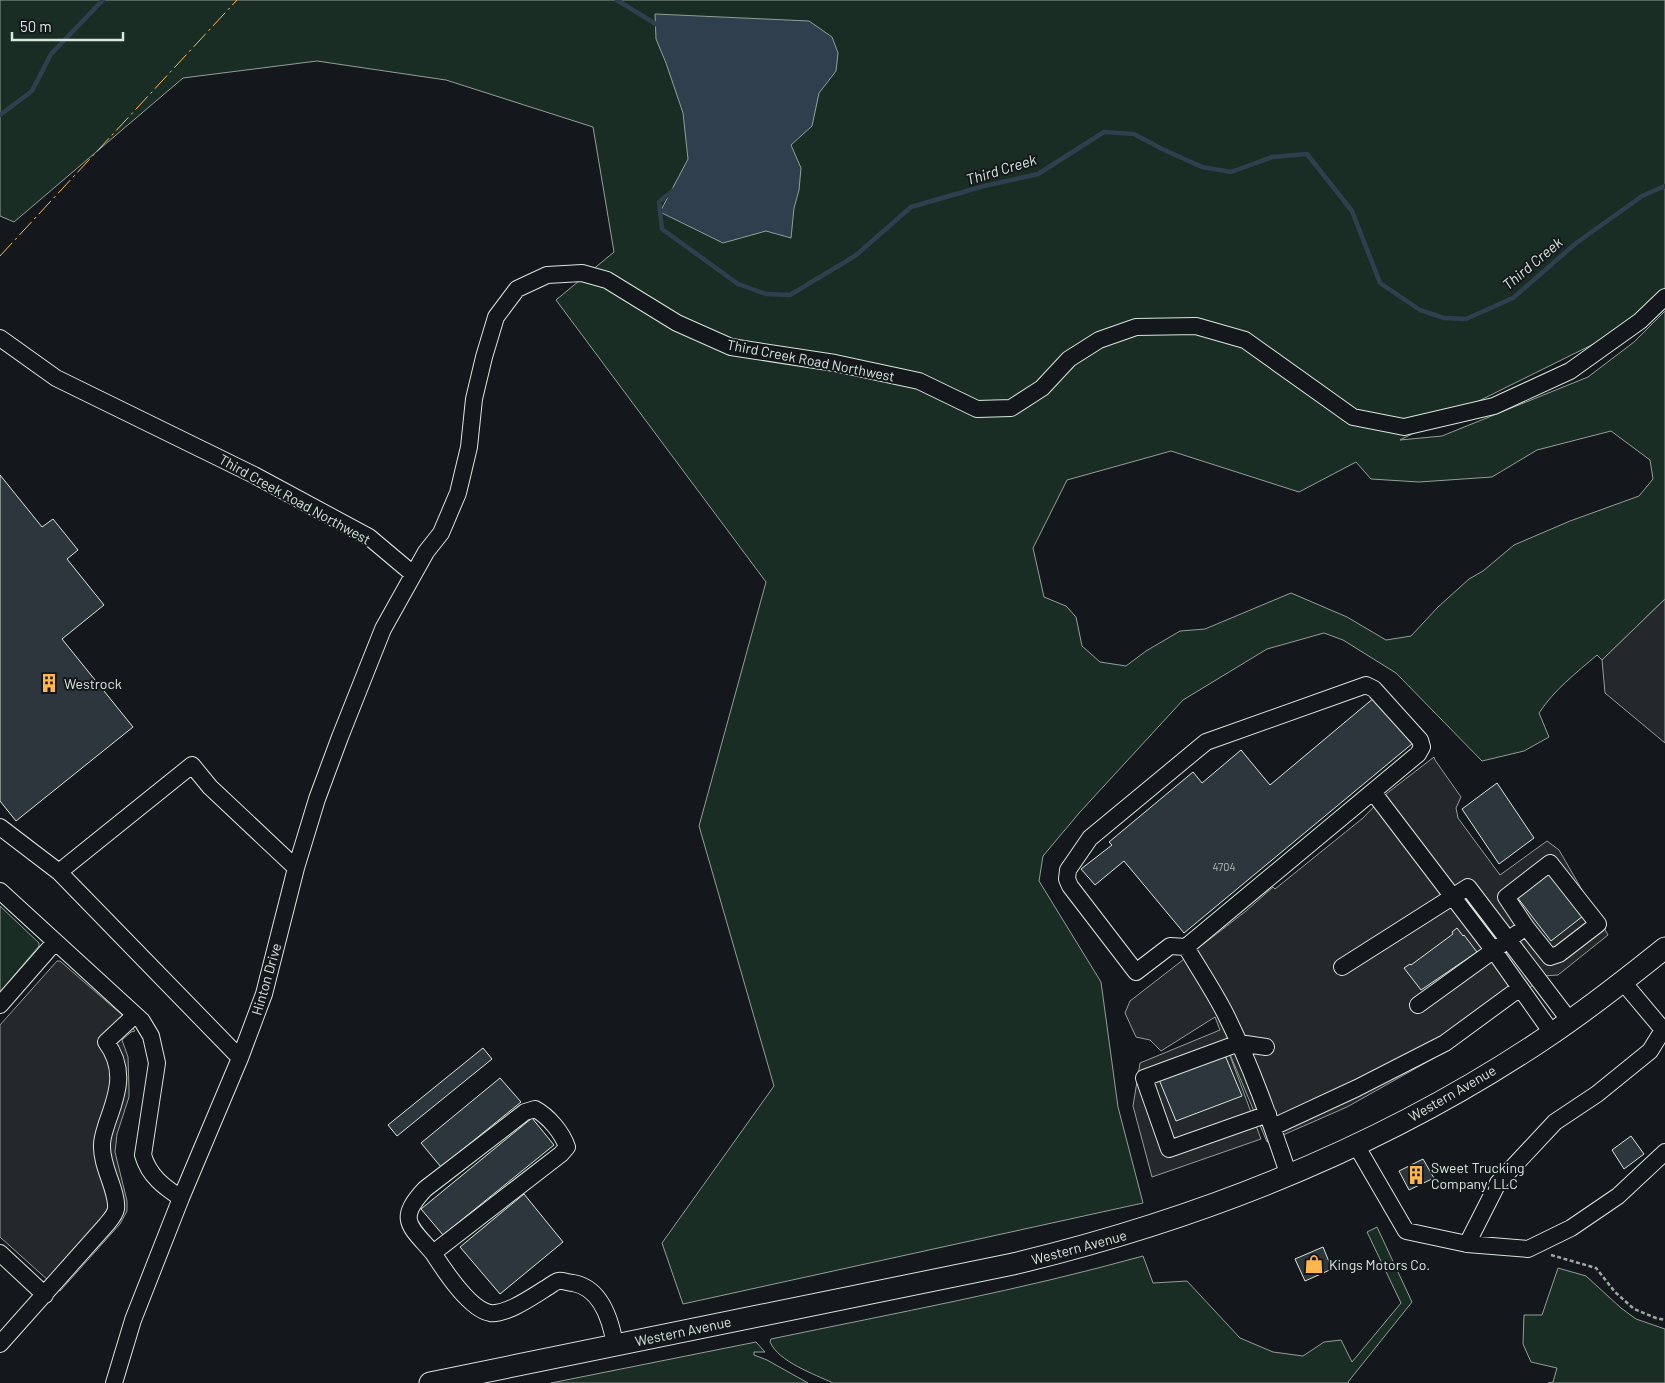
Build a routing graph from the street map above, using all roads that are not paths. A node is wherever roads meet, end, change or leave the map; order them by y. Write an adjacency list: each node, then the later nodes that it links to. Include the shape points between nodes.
1 (1665, 297): 3 (street, Third Creek Road Northwest, via 1640,321 1570,371 1494,406 1404,426 1353,417 1245,340 1196,326 1136,328 1099,340 1069,359 1042,388 1011,408 977,410 919,381 835,363 730,347 676,322 607,280 582,273 547,275 517,289 496,317 474,399 469,447 458,493 441,533)
2 (0, 338): 3 (street, Third Creek Road Northwest, via 56,378 254,475 369,537)
3 (413, 574): 6 (street, Hinton Drive, via 383,629 317,799)
4 (1373, 792): 9 (street); 13 (street); 13 (street, via 1422,747 1410,728 1374,689 1366,685 1206,742 1090,838 1068,870 1067,879 1136,972 1170,946)
5 (0, 827): 7 (street)
6 (296, 868): 7 (street, via 192,765); 27 (street, Hinton Drive, via 264,994)
7 (59, 872): 27 (street)
8 (0, 892): 12 (street)
9 (1453, 897): 11 (street, via 1468,887); 15 (street); 16 (street)
10 (1526, 927): 10 (street, via 1550,957 1559,954 1598,924 1550,863 1506,898); 11 (street)
11 (1507, 940): 15 (street); 22 (street)
12 (56, 942): 19 (street); 21 (street)
13 (1186, 947): 25 (street)
14 (1665, 948): 17 (main road, Western Avenue)
15 (1494, 951): 18 (street); 20 (street)
16 (1342, 967)
17 (1623, 982): 22 (main road, Western Avenue); 23 (street)
18 (1520, 988): 24 (street); 28 (street, via 1444,1043 1357,1088)
19 (0, 1005)
20 (1418, 1005)
21 (135, 1015): 32 (street, via 151,1036 157,1063 143,1155 151,1173); 36 (street, via 106,1042 119,1069 118,1090 102,1139 101,1154 116,1210)
22 (1570, 1021): 24 (main road, Western Avenue)
23 (1664, 1031): 33 (street, via 1650,1052 1556,1122 1498,1183)
24 (1552, 1033): 29 (main road, Western Avenue, via 1428,1108)
25 (1239, 1043): 26 (street); 28 (street); 28 (street, via 1144,1078 1170,1149)
26 (1266, 1047)
27 (240, 1058): 32 (street, Hinton Drive)
28 (1270, 1120): 31 (street)
29 (1356, 1145): 31 (main road, Western Avenue); 33 (street, via 1406,1231)
30 (1665, 1152): 33 (street, via 1618,1196 1571,1228 1528,1249)
31 (1289, 1176): 38 (main road, Western Avenue, via 1213,1206 1081,1248)
32 (181, 1198): 39 (street, Hinton Drive, via 132,1320)
33 (1467, 1244)
34 (0, 1253): 36 (street)
35 (433, 1253): 35 (street, via 567,1147 564,1137 541,1113 535,1109 525,1112 424,1189 412,1203 408,1216 411,1226); 38 (street, via 455,1285 479,1309 490,1312 503,1312 559,1281 581,1284 600,1301 611,1323)
36 (45, 1295): 37 (street)
37 (0, 1344)
38 (615, 1345): 40 (main road, Western Avenue)
39 (114, 1383)
40 (430, 1383)

